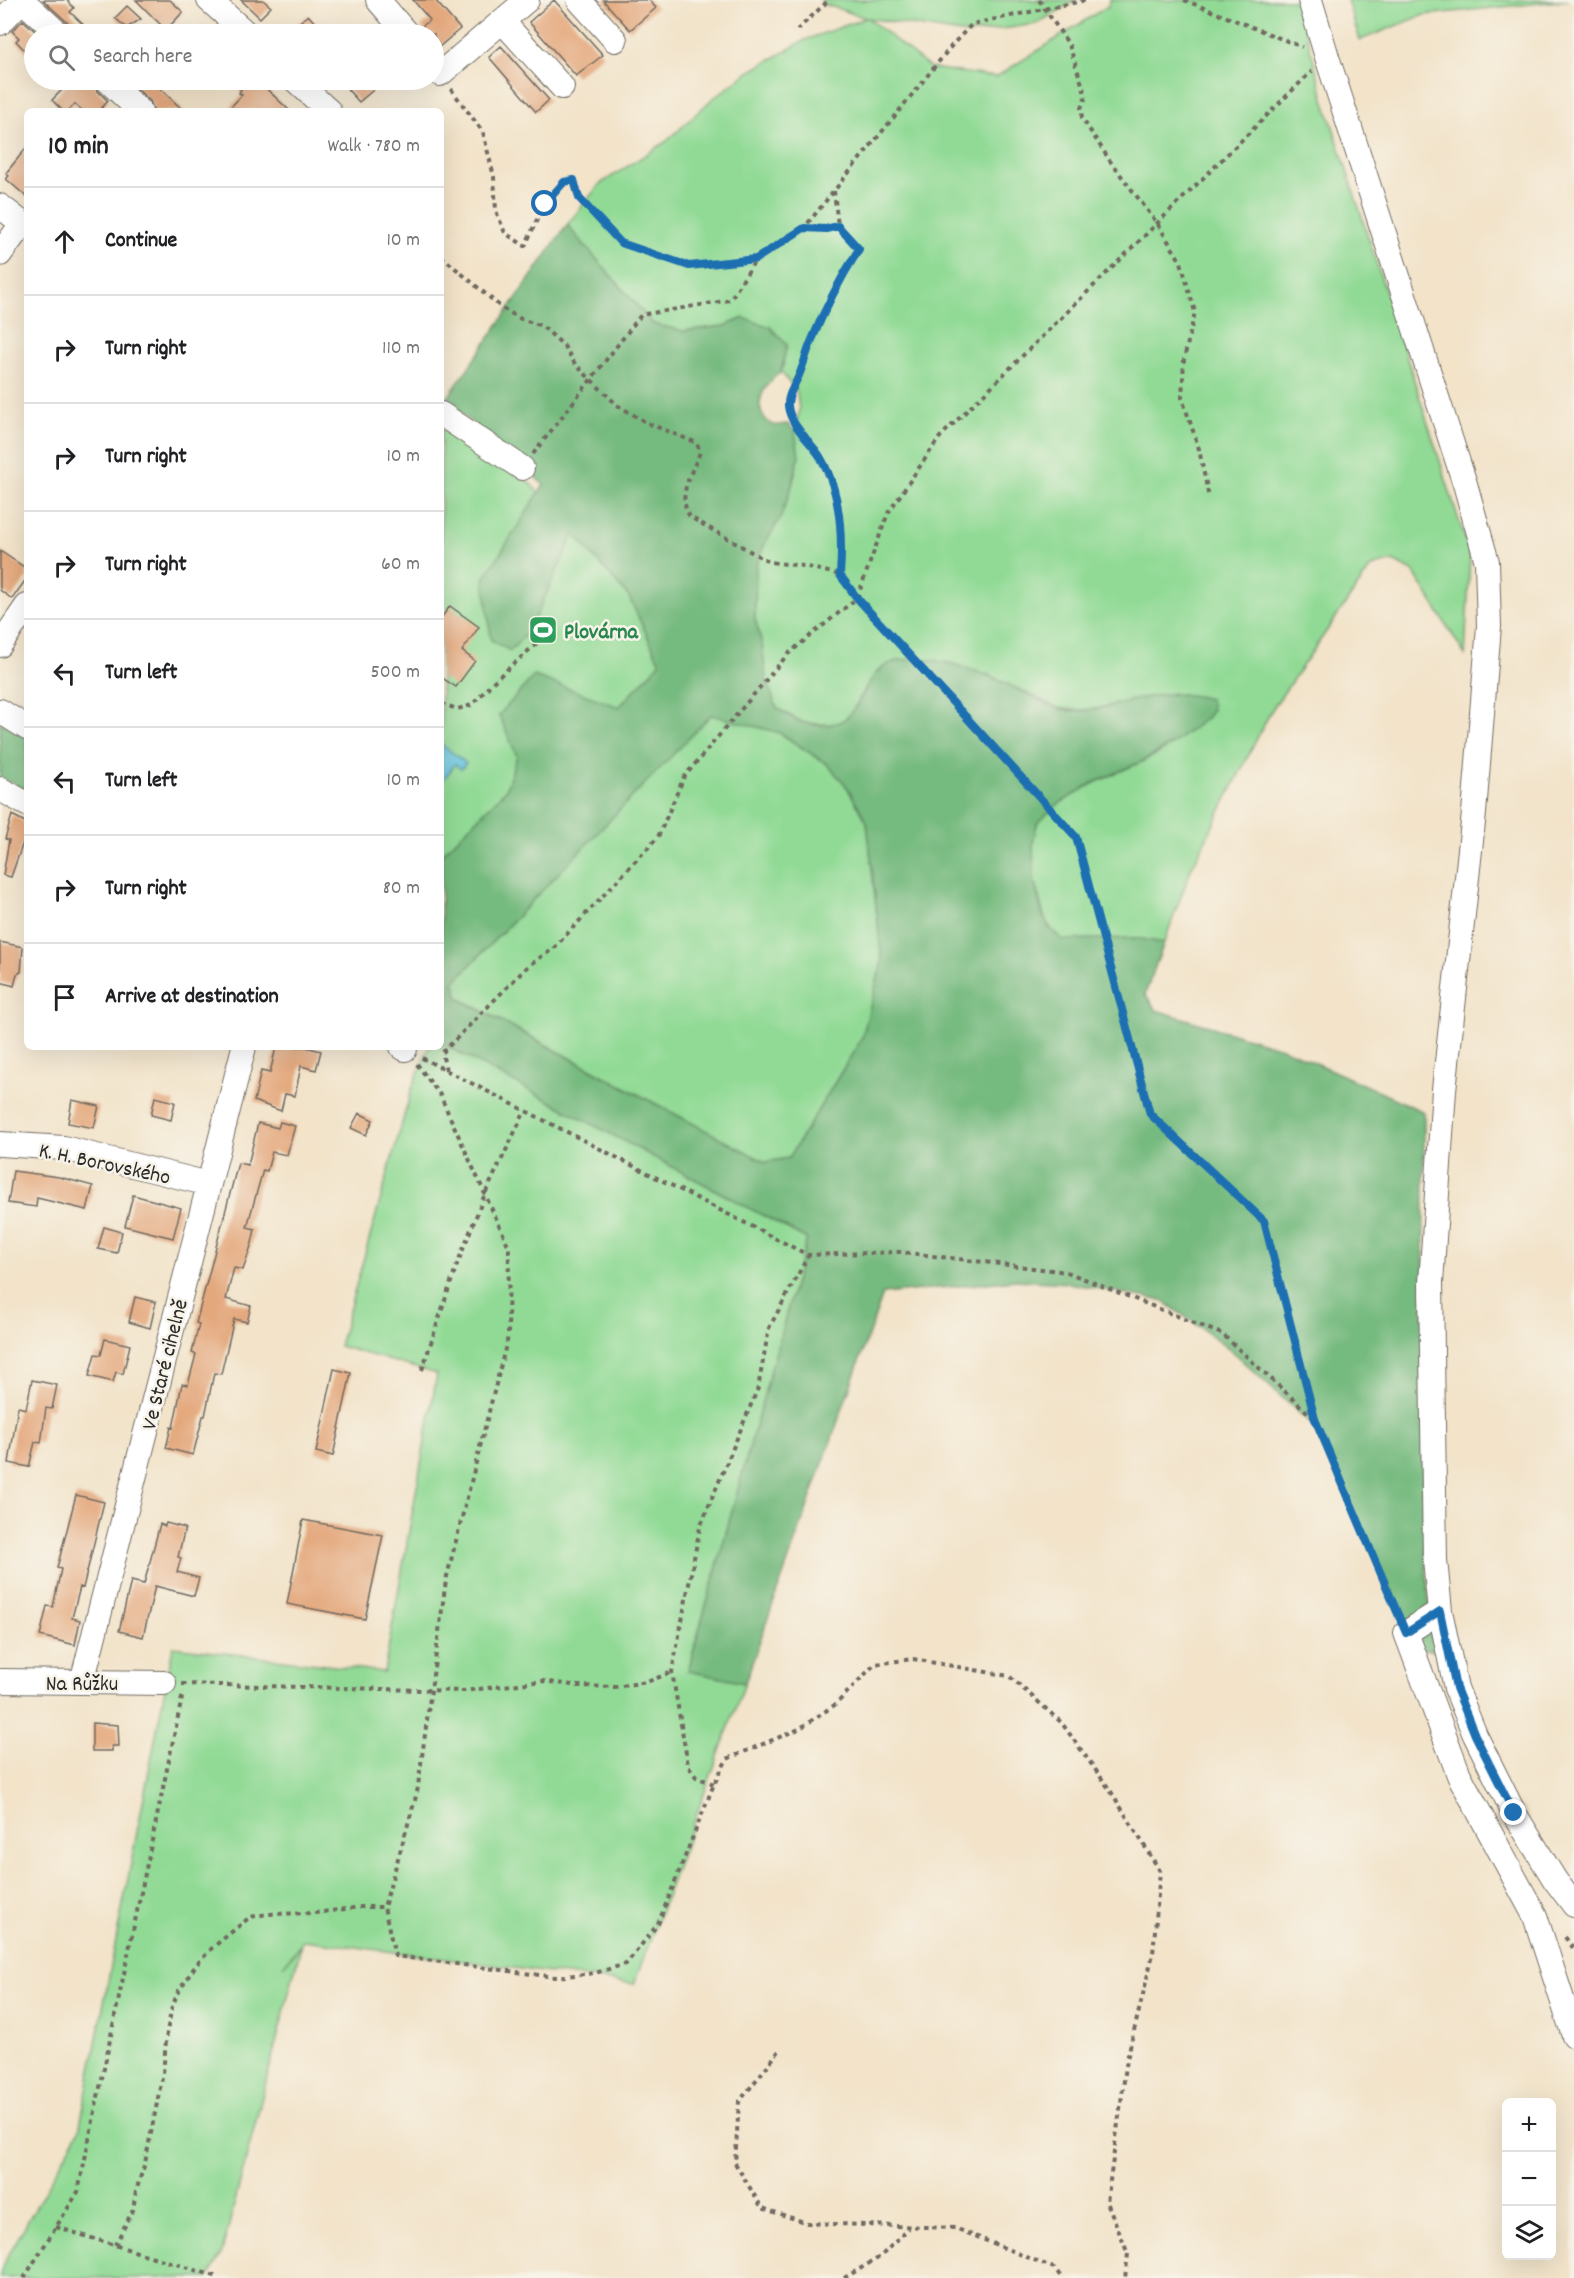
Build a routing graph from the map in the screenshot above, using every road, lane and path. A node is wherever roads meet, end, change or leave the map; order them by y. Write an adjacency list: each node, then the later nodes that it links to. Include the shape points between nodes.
1 (22, 0): 13 (street); 14 (street)
2 (209, 0): 15 (street)
3 (378, 0): 16 (street)
4 (527, 0): 12 (street)
5 (579, 0): 18 (street)
6 (829, 0): 17 (path)
7 (1040, 0): 11 (path)
8 (1087, 0): 11 (path)
9 (1184, 0): 19 (path)
10 (1310, 0): 19 (street)
11 (1047, 9): 27 (path, via 972,24); 29 (path, via 1069,45 1084,90 1082,118)
12 (503, 22): 20 (street); 22 (street)
13 (0, 23)
14 (48, 24)
15 (236, 24)
16 (398, 24)
17 (796, 30)
18 (615, 40)
19 (1327, 57): 29 (path); 61 (street, via 1487,562 1488,638 1474,813 1444,1090 1431,1283)
20 (444, 65)
21 (444, 79): 35 (path, via 483,132 495,177 496,211 505,233 525,246 545,204 564,182 574,180 579,198 621,243 689,266)
22 (562, 87)
23 (118, 90): 25 (street)
24 (306, 90): 26 (street)
25 (137, 108)
26 (326, 108)
27 (834, 191): 31 (path); 32 (path)
28 (0, 206): 30 (street)
29 (1157, 223): 39 (path, via 1181,262 1195,312 1184,359 1182,398 1199,449); 41 (path, via 940,436 888,513)
30 (24, 226): 33 (street)
31 (838, 226): 32 (path); 40 (path, via 859,249 836,287 787,404 790,416 831,478 840,532)
32 (804, 228): 35 (path)
33 (0, 254)
34 (444, 259): 36 (path, via 502,308 542,326 564,346)
35 (756, 259): 36 (path, via 730,300 642,315)
36 (590, 381): 38 (path); 40 (path, via 617,405 647,423 697,443 700,452 684,487 684,508 690,517 769,562)
37 (444, 416): 38 (street)
38 (522, 468)
39 (1209, 498)
40 (840, 575): 41 (path)
41 (857, 598): 53 (path, via 788,654 684,777 658,837 553,949 529,965 442,1053); 60 (path, via 1076,837 1150,1114 1264,1221)
42 (24, 610): 44 (street)
43 (544, 637): 45 (path, via 493,681 472,705 458,709)
44 (0, 645)
45 (444, 705)
46 (0, 711): 47 (street)
47 (24, 726)
48 (0, 789): 49 (street)
49 (24, 802)
50 (243, 1050): 56 (street, Ve Staré cihelně)
51 (405, 1050): 57 (path, via 440,1095)
52 (407, 1050): 53 (path)
53 (446, 1070): 54 (path)
54 (525, 1111): 57 (path); 58 (path)
55 (0, 1144): 56 (street, K. H. Borovského, via 64,1148)
56 (209, 1184): 65 (street, Ve Staré cihelně)
57 (485, 1194): 59 (path); 67 (path, via 509,1247 508,1337 446,1580)
58 (808, 1255): 60 (path, via 900,1252 1067,1272 1222,1334); 63 (path, via 769,1328 758,1388 700,1527)
59 (422, 1370)
60 (1315, 1419): 62 (path)
61 (1440, 1611): 62 (street); 69 (street, via 1456,1688 1475,1735 1514,1813)
62 (1406, 1633): 71 (street, via 1459,1775 1535,1916)
63 (672, 1672): 67 (path, via 647,1682 615,1687 543,1682 493,1689); 68 (path, via 688,1765 696,1777)
64 (0, 1681): 65 (street, Na Růžku)
65 (82, 1682): 66 (street, Na Růžku)
66 (175, 1683): 67 (path); 73 (path, via 78,2192)
67 (431, 1690): 70 (path, via 417,1793)
68 (714, 1784): 70 (path, via 658,1924 626,1964 595,1973 555,1977 395,1956); 80 (path, via 727,1759 799,1729 836,1704 875,1664 914,1659 1009,1676 1061,1722 1110,1790 1160,1871 1153,1954 1127,2059 1107,2202 1128,2254)
69 (1574, 1905)
70 (384, 1907): 75 (path, via 250,1917 196,1965 172,2007 145,2163 133,2210)
71 (1574, 2036)
72 (779, 2051): 74 (path, via 739,2102 735,2163 762,2208 807,2223)
73 (56, 2227): 75 (path); 77 (path)
74 (909, 2227): 78 (path, via 880,2257); 79 (path, via 955,2228 1054,2268)
75 (115, 2246): 76 (path)
76 (218, 2277)
77 (24, 2278)
78 (844, 2278)
79 (1062, 2278)
80 (1125, 2278)

